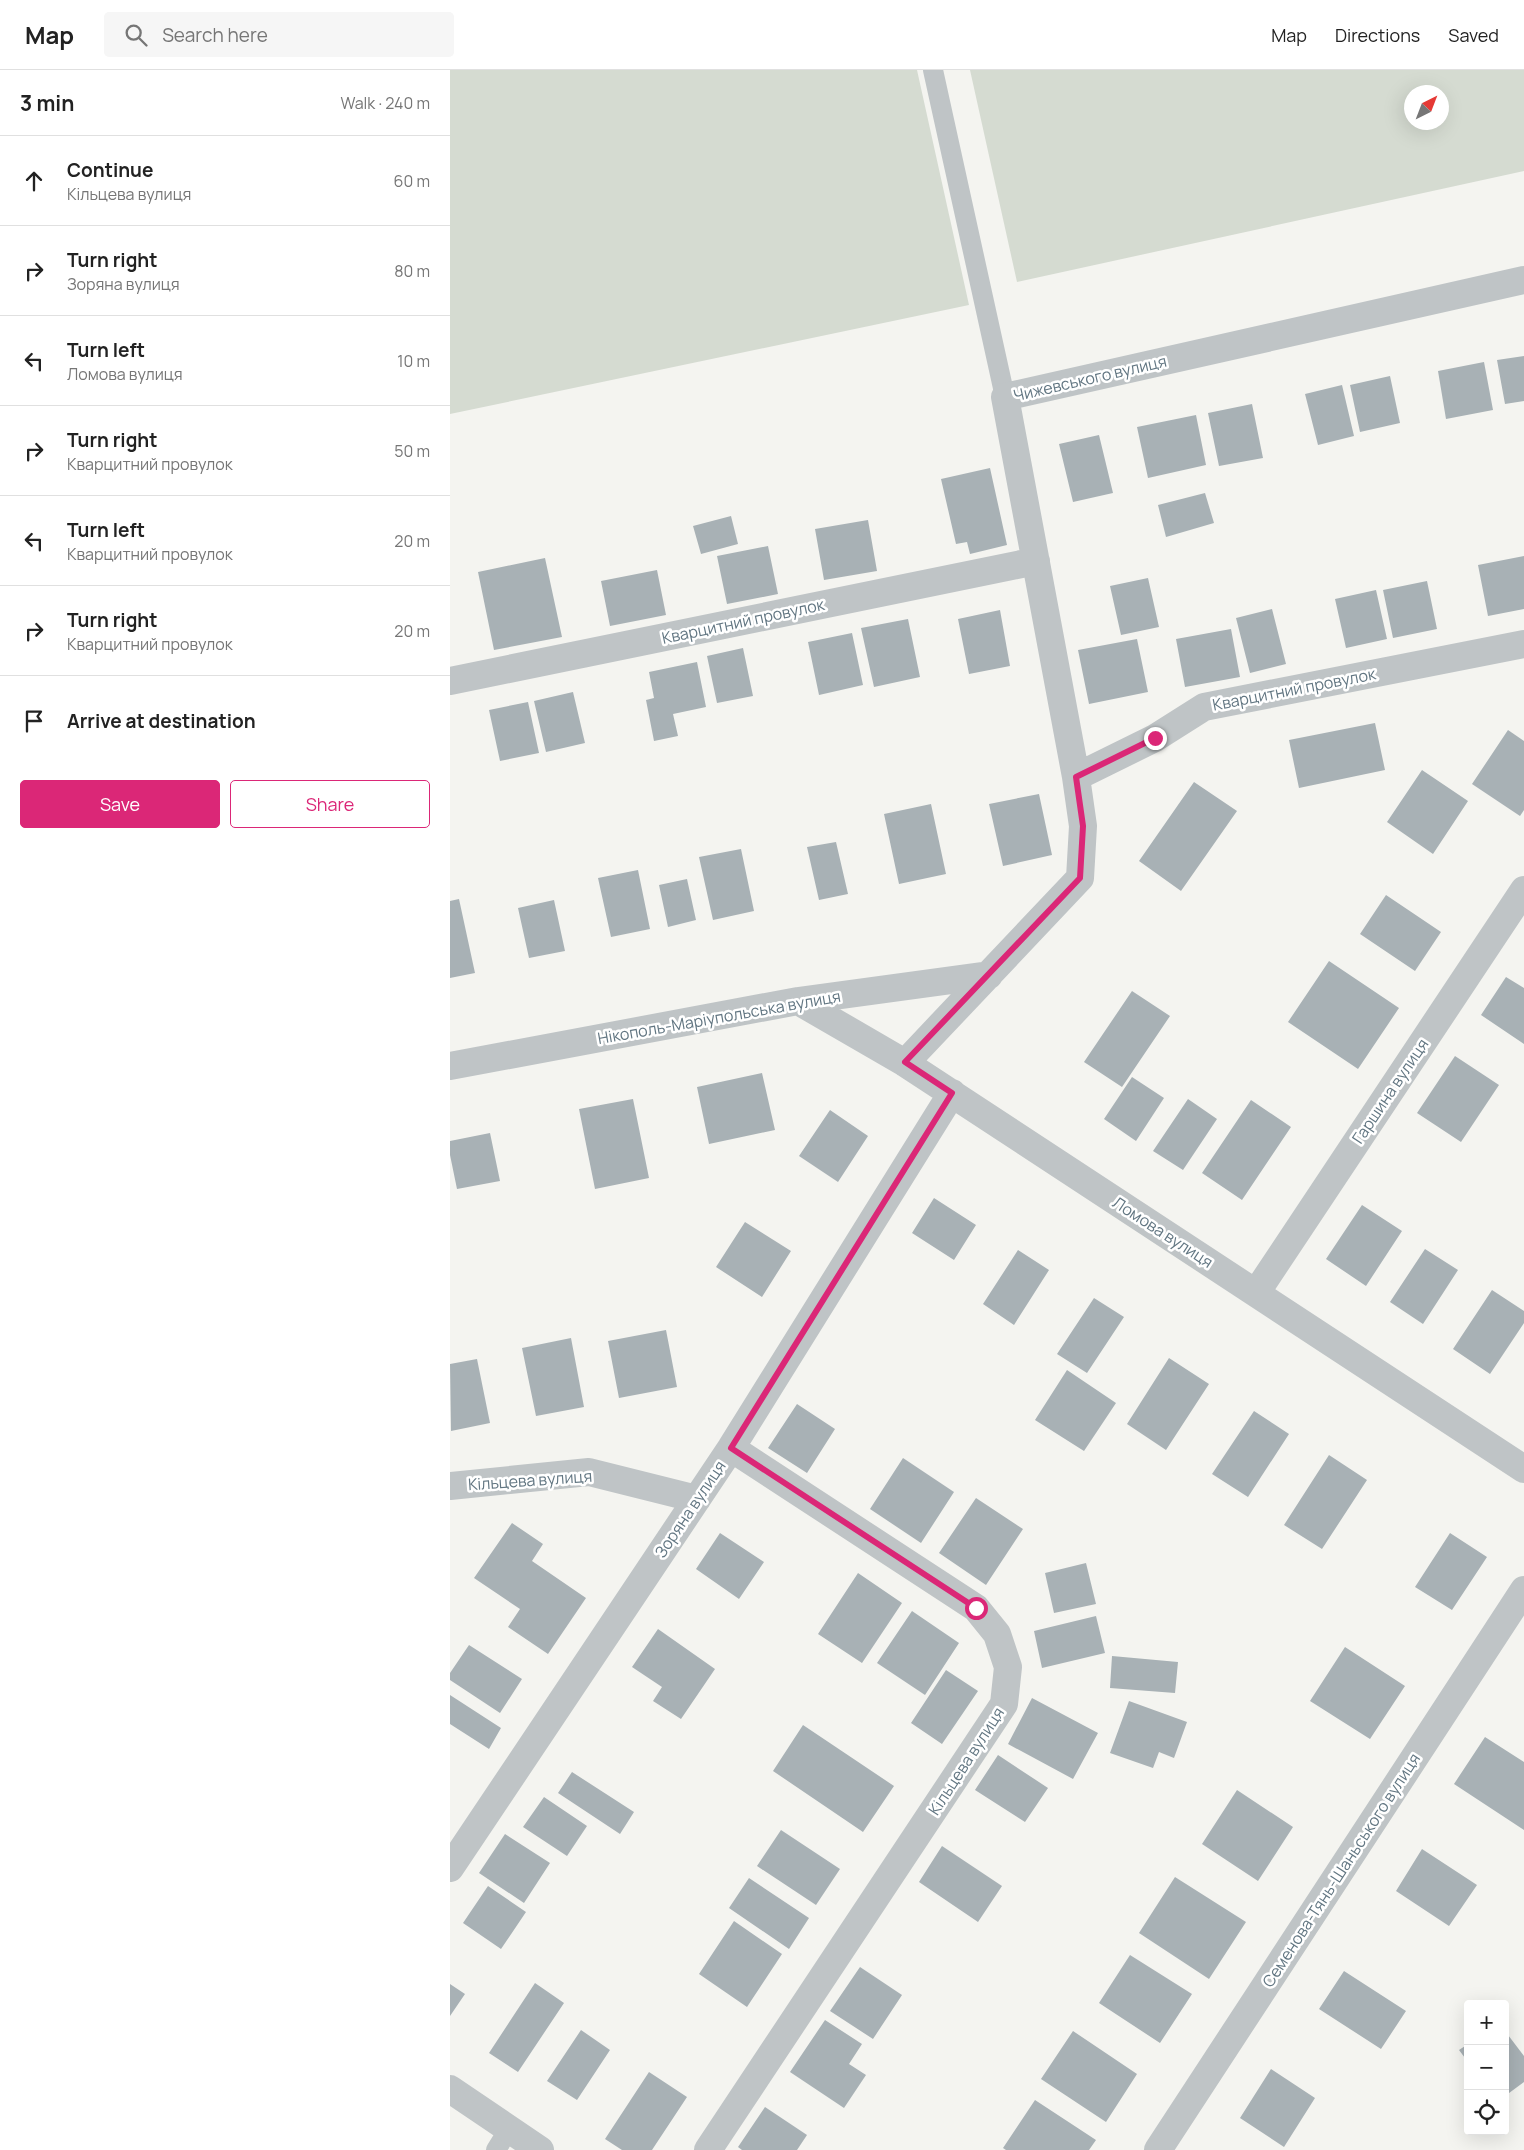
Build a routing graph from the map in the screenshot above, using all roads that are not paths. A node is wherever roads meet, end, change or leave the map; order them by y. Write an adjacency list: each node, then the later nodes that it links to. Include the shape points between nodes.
1 (933, 70): 3 (lane)
2 (1524, 280): 3 (street, Чижевського вулиця)
3 (1005, 397): 4 (street, Чижевського вулиця)
4 (1036, 561): 6 (street, Кварцитний провулок); 7 (street, Чижевського вулиця)
5 (1524, 644): 7 (street, Кварцитний провулок, via 1204,707 1155,738)
6 (450, 681)
7 (1076, 777): 9 (street, via 1083,826 1080,878)
8 (1524, 890): 14 (street, Гаршина вулиця)
9 (989, 975): 10 (street, Нікополь-Маріупольська вулиця); 11 (street)
10 (798, 1001): 11 (street, Ломова вулиця); 12 (street, Нікополь-Маріупольська вулиця)
11 (905, 1062): 13 (street, Ломова вулиця)
12 (450, 1066)
13 (952, 1093): 14 (street, Ломова вулиця); 15 (street, Зоряна вулиця)
14 (1256, 1293): 16 (street, Ломова вулиця)
15 (731, 1448): 18 (street, Зоряна вулиця); 24 (street, Кільцева вулиця, via 976,1608 997,1634 1008,1667 1004,1704)
16 (1524, 1469)
17 (450, 1486): 18 (street, Кільцева вулиця, via 589,1472)
18 (697, 1499): 20 (street, Зоряна вулиця)
19 (1524, 1590): 25 (street, Семенова-Тянь-Шаньського вулиця)
20 (450, 1868)
21 (450, 2089): 22 (street)
22 (502, 2140): 23 (street)
23 (540, 2150)
24 (708, 2150)
25 (1158, 2150)

